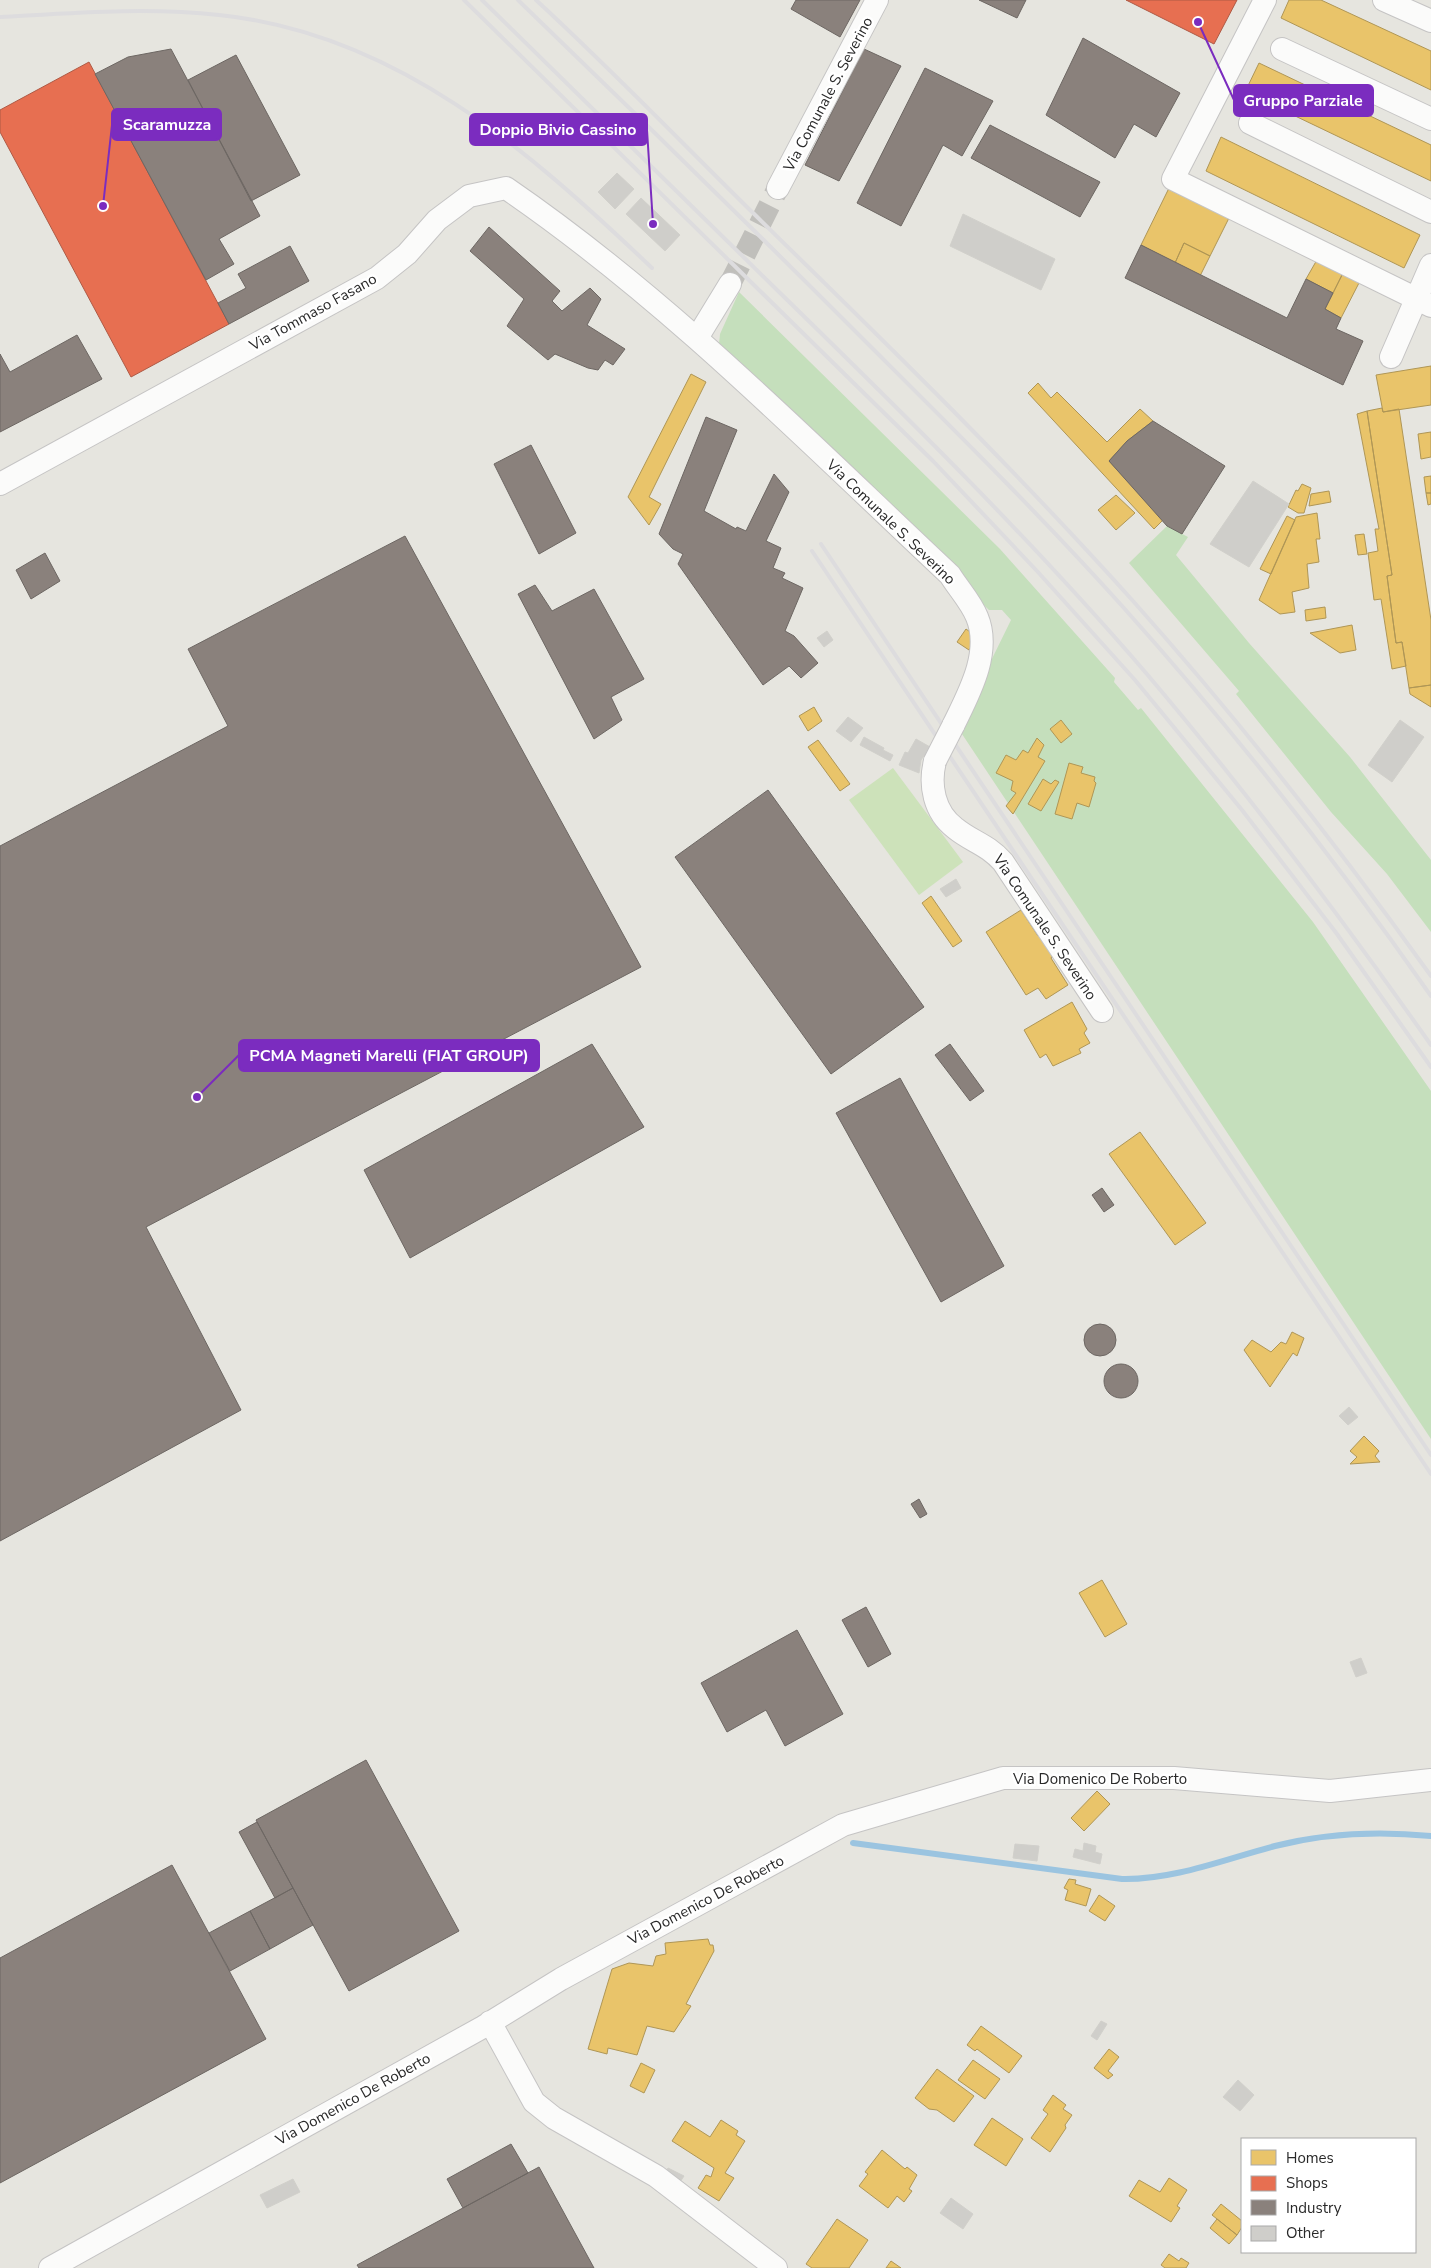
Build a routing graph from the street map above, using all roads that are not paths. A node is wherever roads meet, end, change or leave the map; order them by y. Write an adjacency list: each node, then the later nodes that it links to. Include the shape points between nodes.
1 (877, 0): 8 (street, Via Comunale S. Severino)
2 (1265, 0): 12 (street, via 1173,179)
3 (1384, 0): 4 (street)
4 (1431, 21)
5 (1282, 49): 6 (street)
6 (1431, 119)
7 (1250, 123): 9 (street)
8 (778, 188)
9 (1431, 212)
10 (1431, 265): 12 (street)
11 (730, 284): 13 (street)
12 (1424, 303): 14 (street)
13 (697, 338): 15 (street, Via Tommaso Fasano, via 544,214 506,188 469,196 437,220 407,254 377,278); 16 (street, Via Comunale S. Severino, bridge, via 950,575 977,617 981,640 976,679 935,761 931,776 940,810 954,828 992,850 1003,862)
14 (1391, 357)
15 (0, 484)
16 (1102, 1011)
17 (1431, 1780): 18 (street, Via Domenico De Roberto, via 1330,1791 1174,1778 1003,1778 844,1825 560,1979)
18 (490, 2022): 19 (street, Via Domenico De Roberto); 20 (street, via 534,2102 554,2118 656,2176)
19 (50, 2268)
20 (776, 2268)

